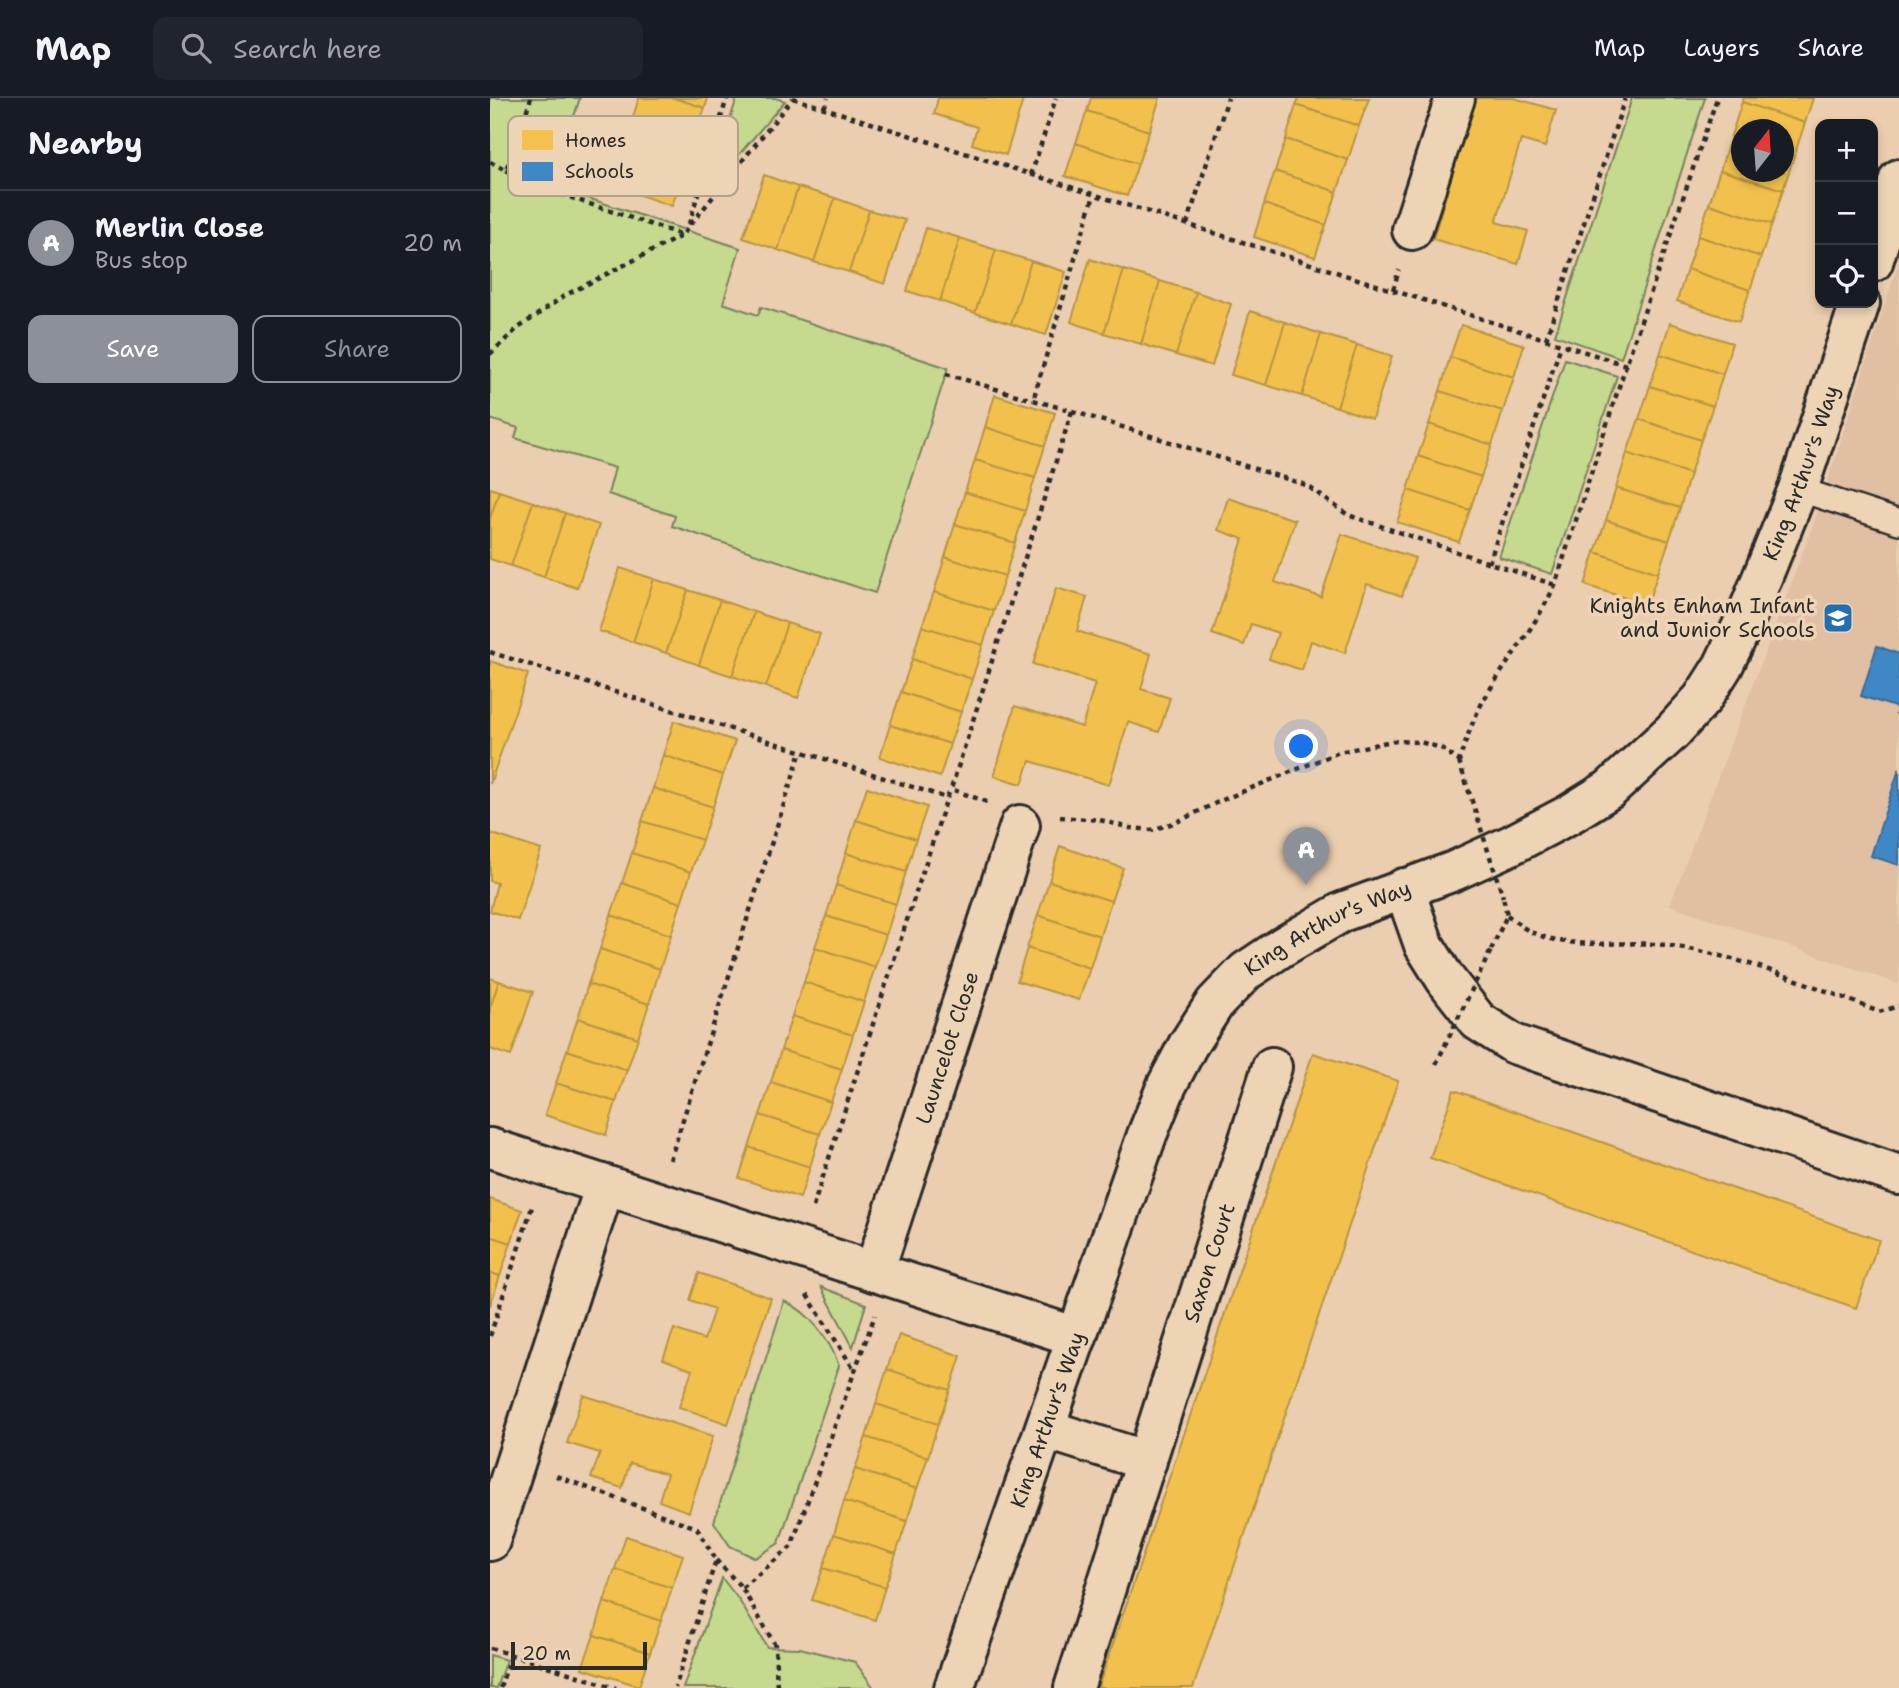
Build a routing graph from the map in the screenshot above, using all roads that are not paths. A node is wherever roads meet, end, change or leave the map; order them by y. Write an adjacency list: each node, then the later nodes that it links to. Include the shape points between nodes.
1 (1455, 98): 3 (street)
2 (1899, 179): 4 (street)
3 (1412, 230)
4 (1878, 246)
5 (1858, 308): 6 (street, King Arthur's Way)
6 (1798, 489): 7 (lane); 9 (street, King Arthur's Way, via 1723,666 1702,699 1672,732 1610,789 1570,814 1454,871)
7 (1899, 522)
8 (1022, 819): 14 (street, Launcelot Close)
9 (1404, 888): 12 (street, via 1424,945 1446,980 1478,1021 1514,1044); 15 (street, King Arthur's Way, via 1303,933 1246,971 1215,1003 1167,1085)
10 (1272, 1066): 17 (street, Saxon Court)
11 (490, 1148): 13 (street)
12 (1899, 1175)
13 (605, 1185): 14 (street); 18 (street)
14 (881, 1274): 15 (street)
15 (1077, 1337): 16 (street, King Arthur's Way)
16 (1045, 1429): 17 (street); 19 (street, King Arthur's Way)
17 (1147, 1461): 20 (street, Saxon Court)
18 (490, 1541)
19 (954, 1688)
20 (1074, 1688)

